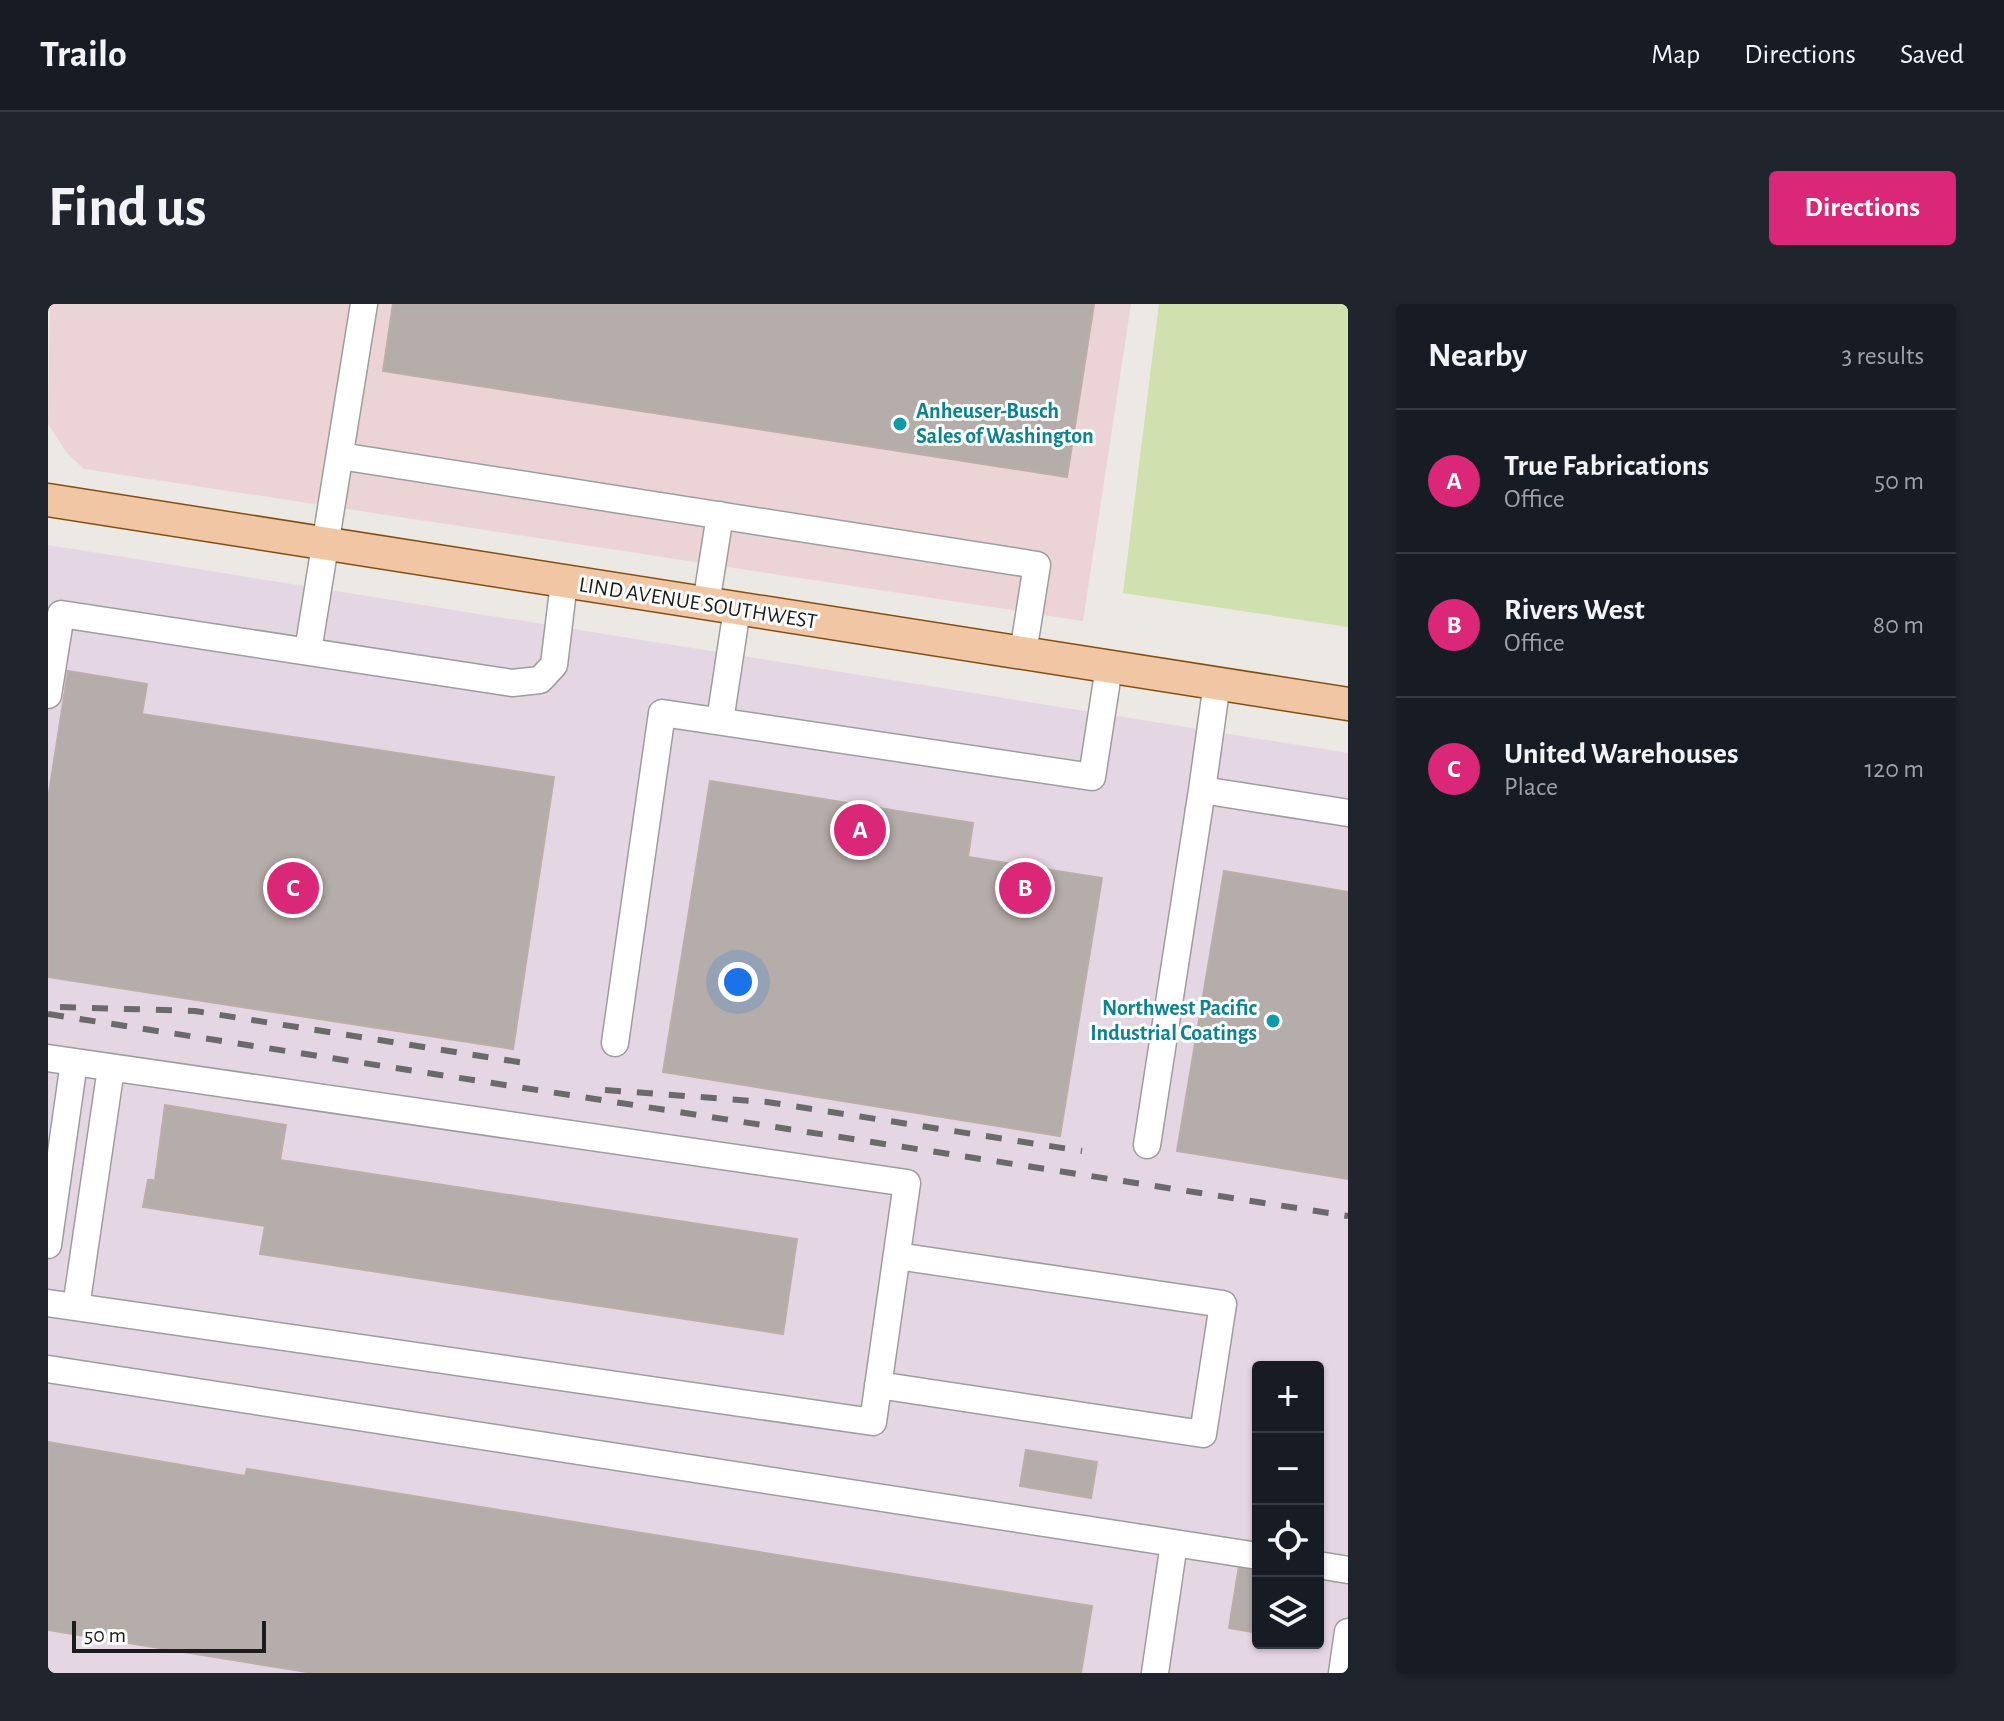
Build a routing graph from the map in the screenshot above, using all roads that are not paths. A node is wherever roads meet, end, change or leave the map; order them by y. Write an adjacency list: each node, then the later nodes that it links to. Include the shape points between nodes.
1 (364, 304): 2 (lane)
2 (340, 456): 4 (lane); 5 (lane)
3 (48, 500): 5 (main road, LIND AVENUE SOUTHWEST)
4 (720, 515): 7 (lane); 10 (lane, via 1037,565)
5 (326, 545): 6 (main road, LIND AVENUE SOUTHWEST); 9 (lane)
6 (564, 582): 7 (main road, LIND AVENUE SOUTHWEST); 9 (lane, via 554,665 540,680 512,683)
7 (706, 604): 8 (main road, LIND AVENUE SOUTHWEST)
8 (737, 609): 10 (main road, LIND AVENUE SOUTHWEST); 15 (lane)
9 (308, 651): 13 (lane, via 61,614)
10 (1023, 653): 11 (main road, LIND AVENUE SOUTHWEST)
11 (1109, 667): 12 (main road, LIND AVENUE SOUTHWEST); 15 (lane, via 1092,777)
12 (1217, 683): 14 (main road, LIND AVENUE SOUTHWEST); 16 (lane)
13 (48, 695)
14 (1348, 704)
15 (720, 721): 18 (lane, via 662,713)
16 (1202, 790): 17 (lane); 22 (lane)
17 (1348, 813)
18 (615, 1043)
19 (48, 1058): 20 (lane)
20 (74, 1062): 21 (lane); 23 (lane)
21 (111, 1068): 24 (lane, via 907,1183); 26 (lane)
22 (1147, 1145)
23 (48, 1245)
24 (897, 1256): 28 (lane); 28 (lane, via 1223,1304 1203,1434)
25 (48, 1303): 26 (lane)
26 (76, 1307): 28 (lane, via 873,1422)
27 (48, 1369): 29 (lane)
28 (878, 1385)
29 (1174, 1543): 30 (lane); 34 (lane)
30 (1252, 1555)
31 (1324, 1566): 32 (lane)
32 (1348, 1570)
33 (1348, 1632): 35 (lane)
34 (1155, 1673)
35 (1342, 1673)

